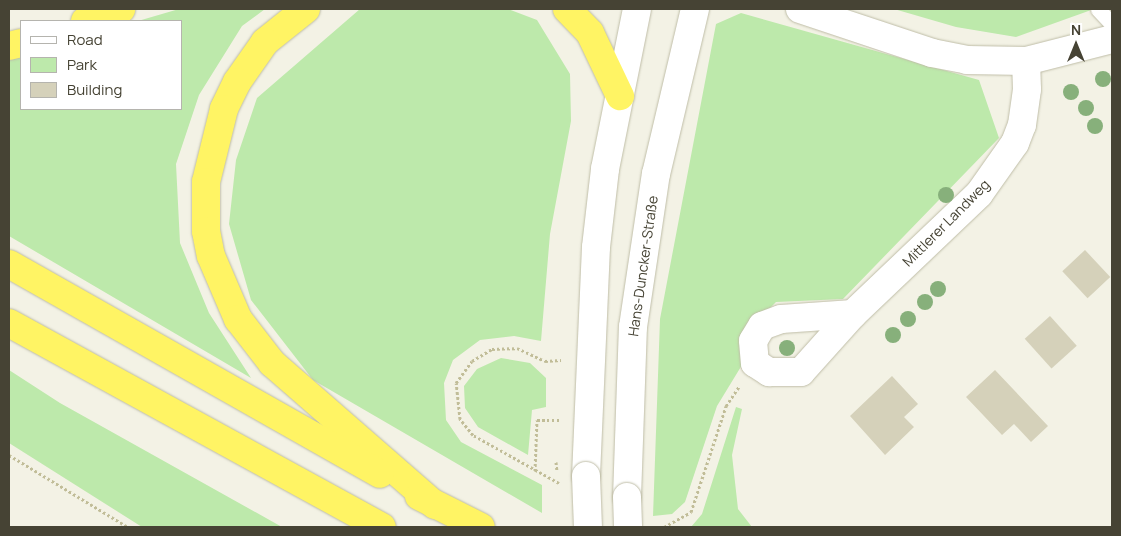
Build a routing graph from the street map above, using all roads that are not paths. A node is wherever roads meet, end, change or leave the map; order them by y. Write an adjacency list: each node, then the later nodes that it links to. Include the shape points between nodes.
1 (121, 9): 8 (highway)
2 (306, 9): 16 (highway, via 265,42 240,76 224,109 206,182 206,231 211,256 238,319 272,363)
3 (567, 9): 12 (highway, via 593,38)
4 (637, 9): 12 (street)
5 (695, 9): 20 (street, Hans-Duncker-Straße, bridge, via 656,174 633,327)
6 (800, 9): 11 (street, via 932,53 968,60)
7 (1098, 9): 9 (lane)
8 (88, 20)
9 (1112, 24)
10 (1112, 39): 11 (street, via 1056,56)
11 (1026, 61): 14 (street, Mittlerer Landweg, via 1027,89 1022,125 998,168 979,194)
12 (620, 96): 19 (street, bridge, via 596,247 573,480)
13 (9, 264): 16 (highway)
14 (853, 314): 14 (street, Mittlerer Landweg, via 781,319 762,326 753,341 755,364 769,372 801,372)
15 (9, 323): 17 (highway)
16 (434, 505): 18 (highway)
17 (382, 527)
18 (480, 527)
19 (588, 527)
20 (628, 527)

